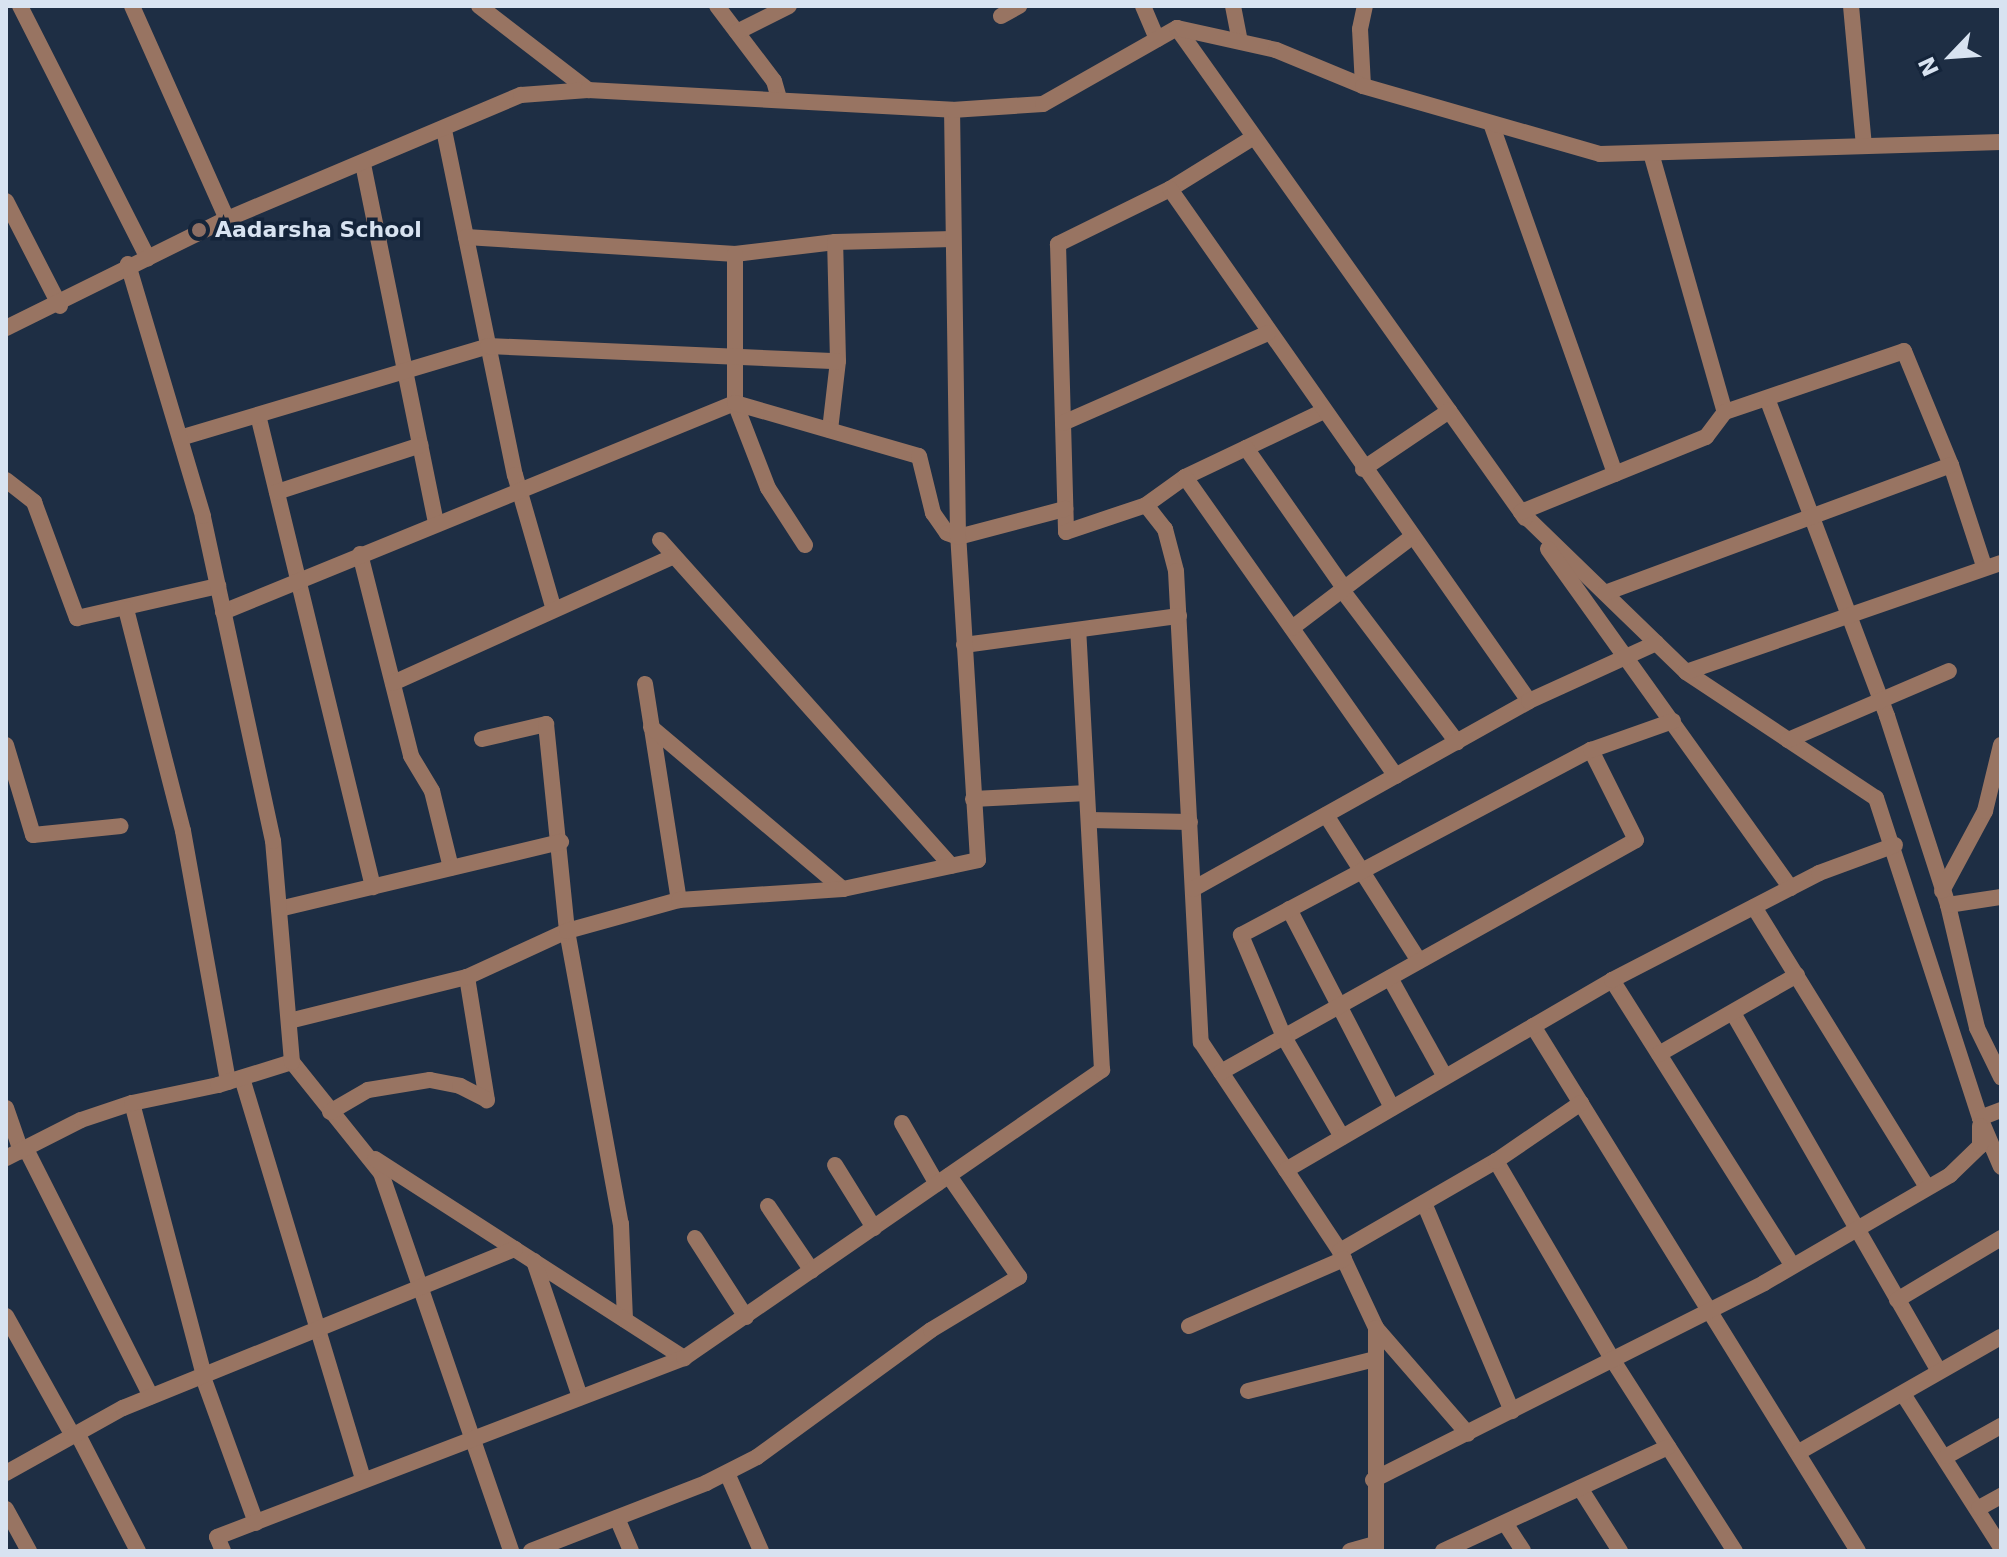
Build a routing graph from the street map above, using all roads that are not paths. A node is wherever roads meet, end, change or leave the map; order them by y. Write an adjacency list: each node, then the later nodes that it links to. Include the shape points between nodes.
1 (20, 6): 34 (street)
2 (132, 6): 29 (street)
3 (479, 6): 17 (street)
4 (717, 6): 13 (street)
5 (789, 6): 13 (street)
6 (1019, 6): 11 (street)
7 (1143, 6): 14 (street)
8 (1233, 6): 15 (street)
9 (1365, 6): 16 (street, via 1360,29)
10 (1851, 6): 24 (street)
11 (1001, 16)
12 (1177, 28): 14 (street); 15 (street); 22 (street)
13 (737, 32): 18 (street, via 774,81)
14 (1157, 39): 19 (street, via 1043,104)
15 (1240, 41): 16 (street)
16 (1363, 86): 20 (street)
17 (588, 90): 18 (street); 21 (street, via 521,95)
18 (779, 98): 19 (street)
19 (952, 110): 31 (street)
20 (1492, 126): 25 (street, via 1600,154); 56 (street)
21 (444, 130): 26 (street); 30 (street)
22 (1254, 137): 27 (street); 45 (street)
23 (2001, 142): 24 (street)
24 (1864, 145): 25 (street)
25 (1651, 153): 47 (street)
26 (363, 164): 29 (street); 42 (street)
27 (1170, 189): 38 (street); 49 (street, via 1058,244)
28 (6, 201): 36 (street)
29 (227, 219): 34 (street)
30 (466, 237): 33 (street); 39 (street)
31 (953, 239): 32 (street); 66 (street)
32 (835, 242): 33 (street); 41 (street)
33 (735, 254): 40 (street)
34 (148, 258): 35 (street)
35 (128, 264): 36 (street); 51 (street)
36 (60, 306): 37 (street)
37 (6, 328)
38 (1268, 333): 46 (street); 49 (street)
39 (488, 346): 40 (street); 42 (street); 59 (street)
40 (733, 356): 41 (street); 44 (street)
41 (838, 361): 50 (street)
42 (407, 370): 48 (street); 52 (street)
43 (1768, 401): 47 (street); 54 (street, via 1905,352); 64 (street)
44 (735, 403): 50 (street); 59 (street); 69 (street, via 768,488)
45 (1449, 411): 55 (street); 63 (street)
46 (1322, 412): 53 (street); 55 (street)
47 (1725, 412): 56 (street, via 1706,437)
48 (258, 415): 51 (street); 60 (street)
49 (1063, 423): 62 (street)
50 (830, 430): 66 (street, via 919,456 933,513 947,533)
51 (180, 438): 74 (street)
52 (421, 445): 60 (street); 65 (street)
53 (1246, 448): 57 (street); 75 (street)
54 (1951, 465): 64 (street); 72 (street)
55 (1363, 469): 67 (street)
56 (1615, 474): 63 (street)
57 (1185, 477): 61 (street); 82 (street)
58 (6, 480): 78 (street, via 34,502 77,618)
59 (518, 487): 65 (street); 77 (street)
60 (277, 492): 73 (street)
61 (1146, 505): 62 (street, via 1066,532); 81 (street, via 1165,529 1176,571)
62 (1065, 509): 66 (street)
63 (1521, 512): 76 (street); 86 (street)
64 (1810, 513): 76 (street); 80 (street)
65 (436, 522): 70 (street)
66 (958, 537): 85 (street)
67 (1412, 537): 75 (street); 92 (street)
68 (660, 540): 71 (street)
69 (805, 545)
70 (360, 554): 73 (street); 89 (street)
71 (674, 556): 77 (street); 111 (street)
72 (1993, 564): 80 (street)
73 (299, 580): 79 (street); 114 (street)
74 (218, 586): 78 (street); 79 (street)
75 (1343, 589): 82 (street); 97 (street)
76 (1605, 593): 84 (street)
77 (553, 607): 89 (street)
78 (126, 609): 140 (street, via 183,831)
79 (223, 612): 122 (street, via 273,841)
80 (1848, 612): 88 (street); 91 (street)
81 (1179, 616): 83 (street); 107 (street)
82 (1292, 628): 102 (street)
83 (1078, 633): 85 (street); 103 (street)
84 (1656, 643): 86 (street); 88 (street)
85 (964, 645): 104 (street)
86 (1627, 657): 92 (street); 93 (street)
87 (1949, 671): 91 (street)
88 (1686, 672): 96 (street)
89 (393, 683): 112 (street, via 411,756 432,791)
90 (645, 684): 94 (street)
91 (1881, 700): 96 (street); 119 (street)
92 (1529, 701): 97 (street)
93 (1673, 721): 100 (street); 115 (street)
94 (651, 727): 116 (street); 120 (street)
95 (482, 739): 109 (street, via 546,724)
96 (1788, 740): 110 (street, via 1876,798)
97 (1457, 742): 102 (street)
98 (6, 745): 108 (street, via 33,835)
99 (2001, 745): 101 (street)
100 (1591, 750): 113 (street); 125 (street, via 1636,840)
101 (1999, 768): 119 (street)
102 (1396, 776): 105 (street)
103 (1087, 793): 104 (street); 106 (street)
104 (973, 799): 111 (street, via 978,860)
105 (1326, 815): 113 (street); 117 (street)
106 (1089, 820): 107 (street); 156 (street, via 1102,1070)
107 (1190, 822): 117 (street)
108 (121, 826)
109 (561, 842): 112 (street); 124 (street)
110 (1895, 845): 115 (street); 147 (street)
111 (951, 866): 116 (street)
112 (451, 868): 114 (street)
113 (1362, 870): 123 (street); 125 (street)
114 (373, 887): 122 (street)
115 (1791, 888): 121 (street)
116 (843, 889): 120 (street)
117 (1193, 889): 137 (street, via 1201,1042)
118 (2001, 897): 119 (street)
119 (1945, 898): 139 (street, via 1977,1028)
120 (679, 900): 124 (street)
121 (1754, 907): 126 (street); 129 (street)
122 (279, 909): 132 (street)
123 (1289, 909): 130 (street); 134 (street, via 1241,935)
124 (567, 931): 127 (street); 174 (street, via 621,1224)
125 (1419, 961): 128 (street)
126 (1797, 975): 131 (street); 157 (street)
127 (467, 977): 132 (street); 146 (street, via 487,1100 460,1086 430,1080 368,1090)
128 (1390, 978): 130 (street); 138 (street)
129 (1612, 980): 133 (street); 135 (street)
130 (1337, 1007): 134 (street); 144 (street)
131 (1733, 1013): 135 (street); 160 (street)
132 (289, 1021): 136 (street)
133 (1533, 1026): 138 (street); 142 (street)
134 (1284, 1037): 137 (street); 149 (street)
135 (1659, 1054): 167 (street)
136 (292, 1062): 140 (street); 146 (street)
137 (1221, 1072): 155 (street)
138 (1445, 1077): 144 (street)
139 (2001, 1077)
140 (235, 1080): 141 (street); 177 (street)
141 (132, 1103): 150 (street, via 81,1120); 183 (street)
142 (1581, 1103): 152 (street); 171 (street)
143 (6, 1108): 150 (street)
144 (1392, 1108): 149 (street)
145 (2001, 1110): 147 (street)
146 (330, 1112): 151 (street)
147 (1980, 1118): 154 (street); 157 (street, via 1980,1146 1950,1175)
148 (902, 1123): 156 (street)
149 (1342, 1137): 155 (street)
150 (18, 1152): 186 (street)
151 (363, 1152): 164 (street); 169 (street, via 381,1173)
152 (1496, 1161): 158 (street); 181 (street)
153 (835, 1165): 161 (street)
154 (2001, 1167)
155 (1286, 1170): 165 (street)
156 (943, 1180): 161 (street); 197 (street, via 1019,1277 931,1330 806,1423)
157 (1927, 1187): 160 (street)
158 (1424, 1203): 165 (street); 188 (street)
159 (768, 1206): 168 (street)
160 (1860, 1227): 167 (street); 170 (street)
161 (874, 1228): 168 (street)
162 (695, 1238): 173 (street)
163 (2001, 1238): 170 (street)
164 (515, 1249): 166 (street); 169 (street)
165 (1342, 1255): 175 (street); 176 (street)
166 (534, 1261): 174 (street); 187 (street)
167 (1793, 1266): 171 (street)
168 (812, 1271): 173 (street)
169 (417, 1285): 177 (street); 192 (street)
170 (1897, 1300): 182 (street)
171 (1708, 1308): 181 (street); 194 (street)
172 (6, 1316): 191 (street)
173 (746, 1317): 179 (street)
174 (625, 1320): 179 (street)
175 (1189, 1326)
176 (1376, 1328): 180 (street); 190 (street)
177 (317, 1330): 183 (street); 198 (street)
178 (2001, 1337): 182 (street)
179 (684, 1358): 187 (street)
180 (1375, 1359): 184 (street); 199 (street)
181 (1612, 1359): 188 (street); 193 (street)
182 (1938, 1370): 185 (street)
183 (204, 1376): 186 (street); 205 (street)
184 (1248, 1391)
185 (1903, 1394): 194 (street); 195 (street)
186 (151, 1396): 191 (street)
187 (580, 1397): 192 (street)
188 (1512, 1411): 190 (street)
189 (2001, 1426): 195 (street)
190 (1468, 1434): 199 (street)
191 (75, 1435): 196 (street); 210 (street)
192 (474, 1438): 198 (street); 212 (street)
193 (1668, 1447): 200 (street); 220 (street)
194 (1799, 1452): 221 (street)
195 (1947, 1456): 202 (street)
196 (6, 1473)
197 (727, 1473): 204 (street); 215 (street)
198 (363, 1480): 205 (street)
199 (1373, 1480): 207 (street)
200 (1580, 1488): 206 (street); 219 (street)
201 (2001, 1496): 202 (street)
202 (1979, 1508): 208 (street)
203 (6, 1509): 209 (street)
204 (617, 1518): 213 (street); 214 (street)
205 (256, 1523): 211 (street, via 217,1537)
206 (1505, 1523): 217 (street); 218 (street)
207 (1375, 1547): 216 (street)
208 (2001, 1547)
209 (29, 1551)
210 (138, 1551)
211 (223, 1551)
212 (511, 1551)
213 (531, 1551)
214 (631, 1551)
215 (761, 1551)
216 (1350, 1551)
217 (1443, 1551)
218 (1523, 1551)
219 (1620, 1551)
220 (1735, 1551)
221 (1858, 1551)

